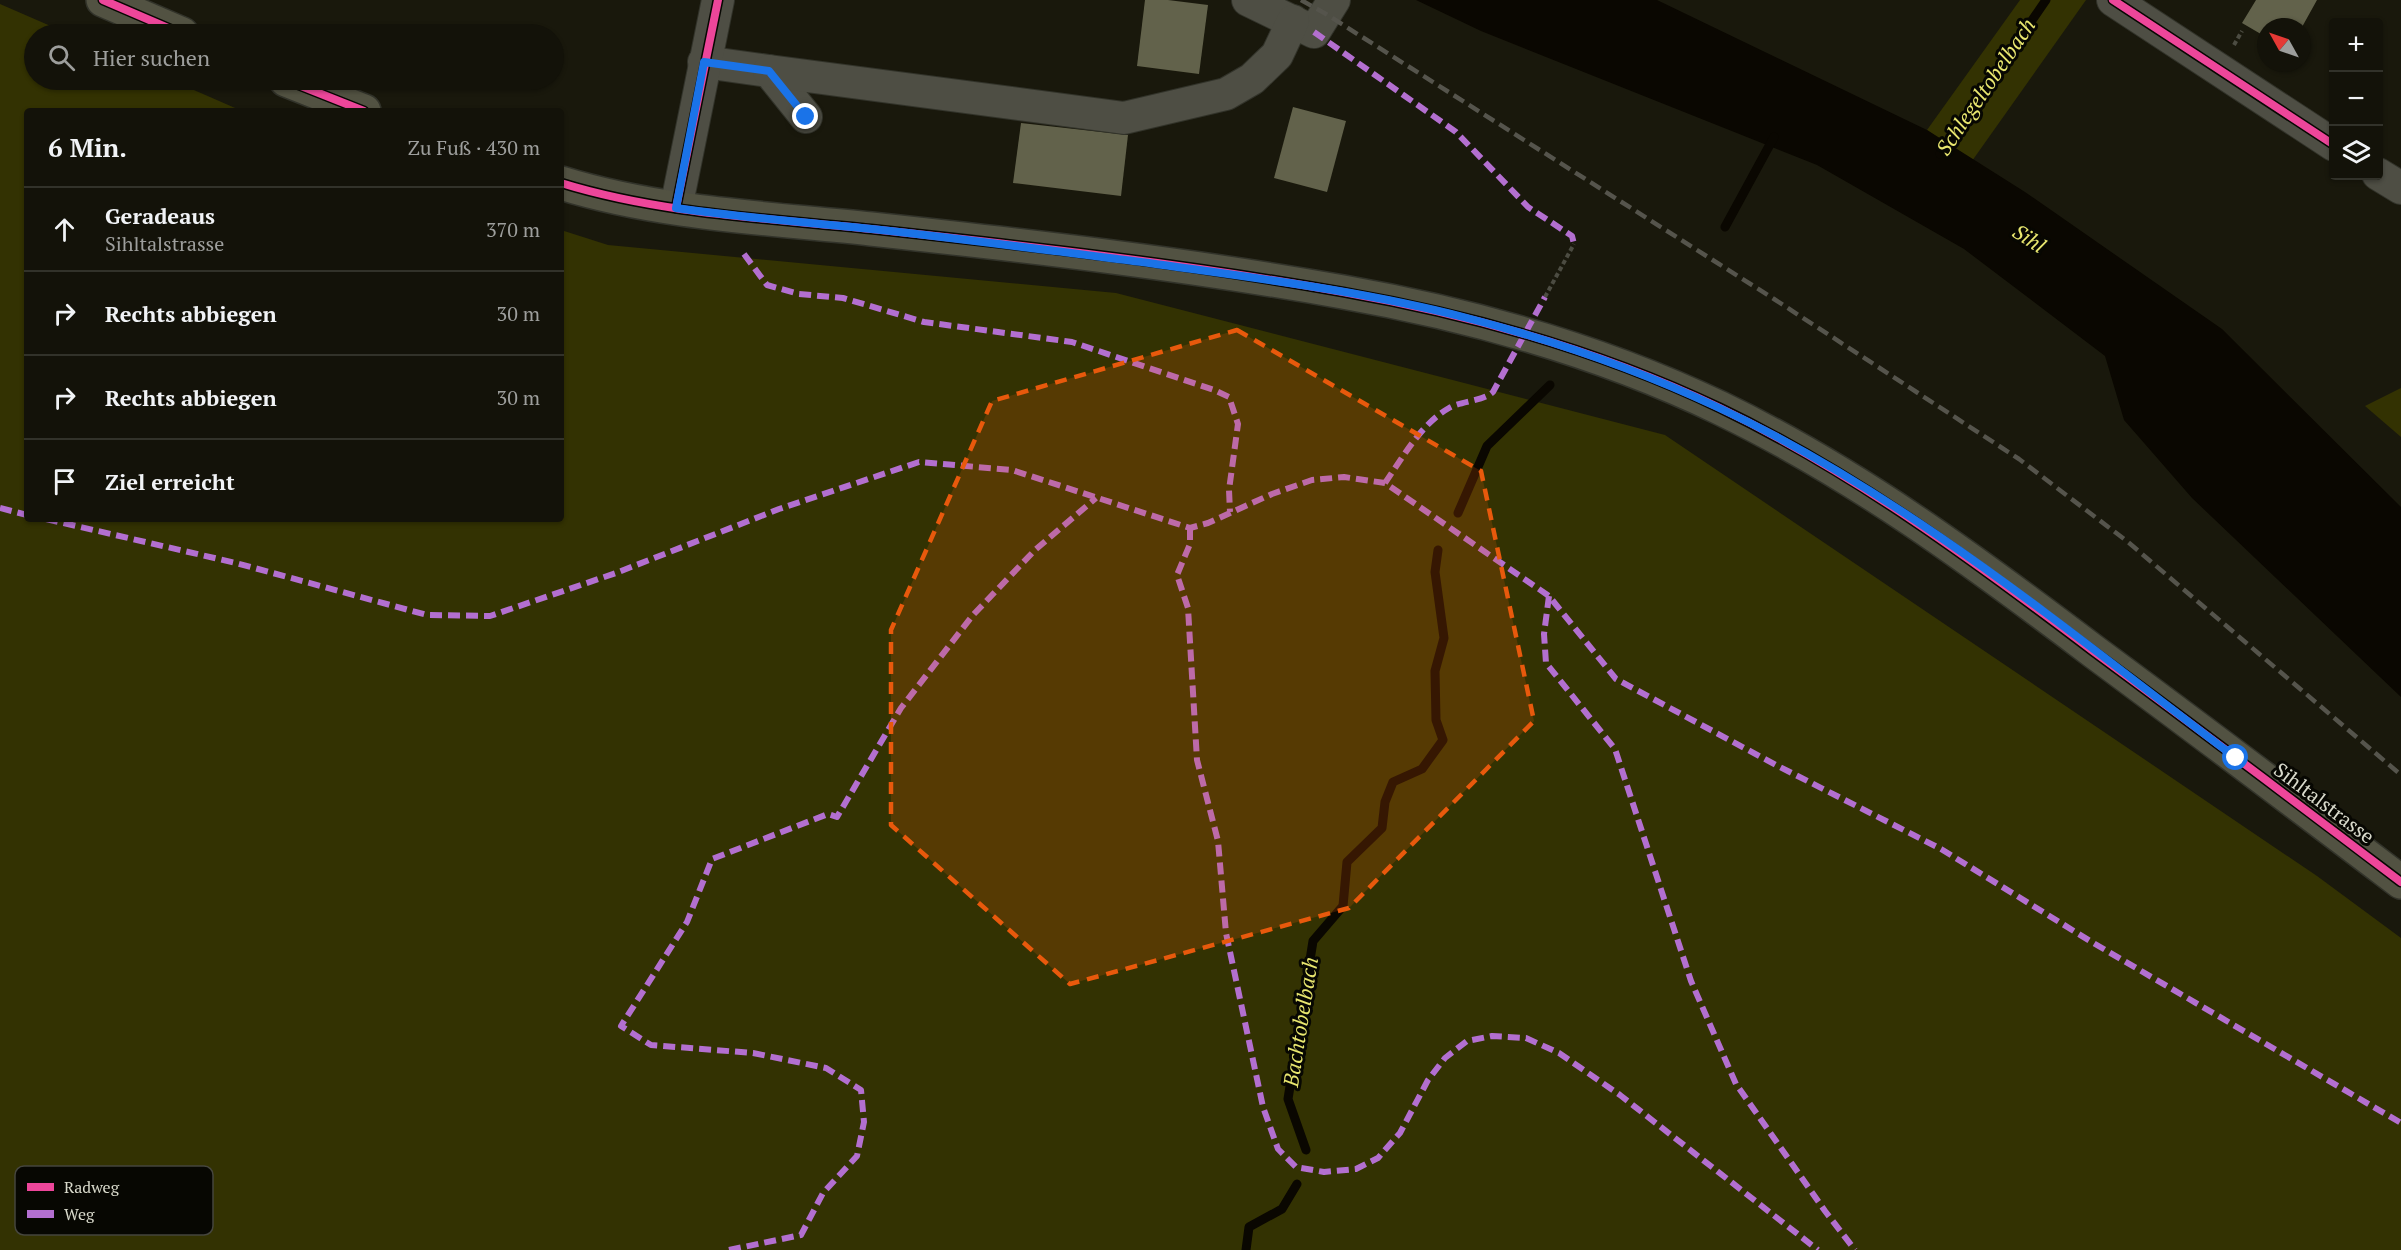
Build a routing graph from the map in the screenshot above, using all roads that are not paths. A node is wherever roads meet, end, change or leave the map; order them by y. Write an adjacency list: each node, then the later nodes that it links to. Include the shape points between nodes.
1 (103, 0): 7 (main road)
2 (718, 0): 8 (street)
3 (1248, 0): 6 (street)
4 (1334, 0): 6 (street, via 1314,32)
5 (2113, 0): 13 (street)
6 (1293, 21): 9 (street, via 1277,55 1252,78 1226,94 1124,118)
7 (159, 24)
8 (704, 62): 9 (street); 17 (street)
9 (769, 71): 12 (street)
10 (311, 90): 11 (main road)
11 (356, 108)
12 (806, 117)
13 (2329, 142)
14 (2383, 177): 16 (street)
15 (564, 184): 17 (main road, Sihltalstrasse)
16 (2401, 188)
17 (676, 208): 18 (main road, Sihltalstrasse, via 1262,278 1466,318 1529,335 1656,380 1782,440 1908,516)
18 (2401, 882)

